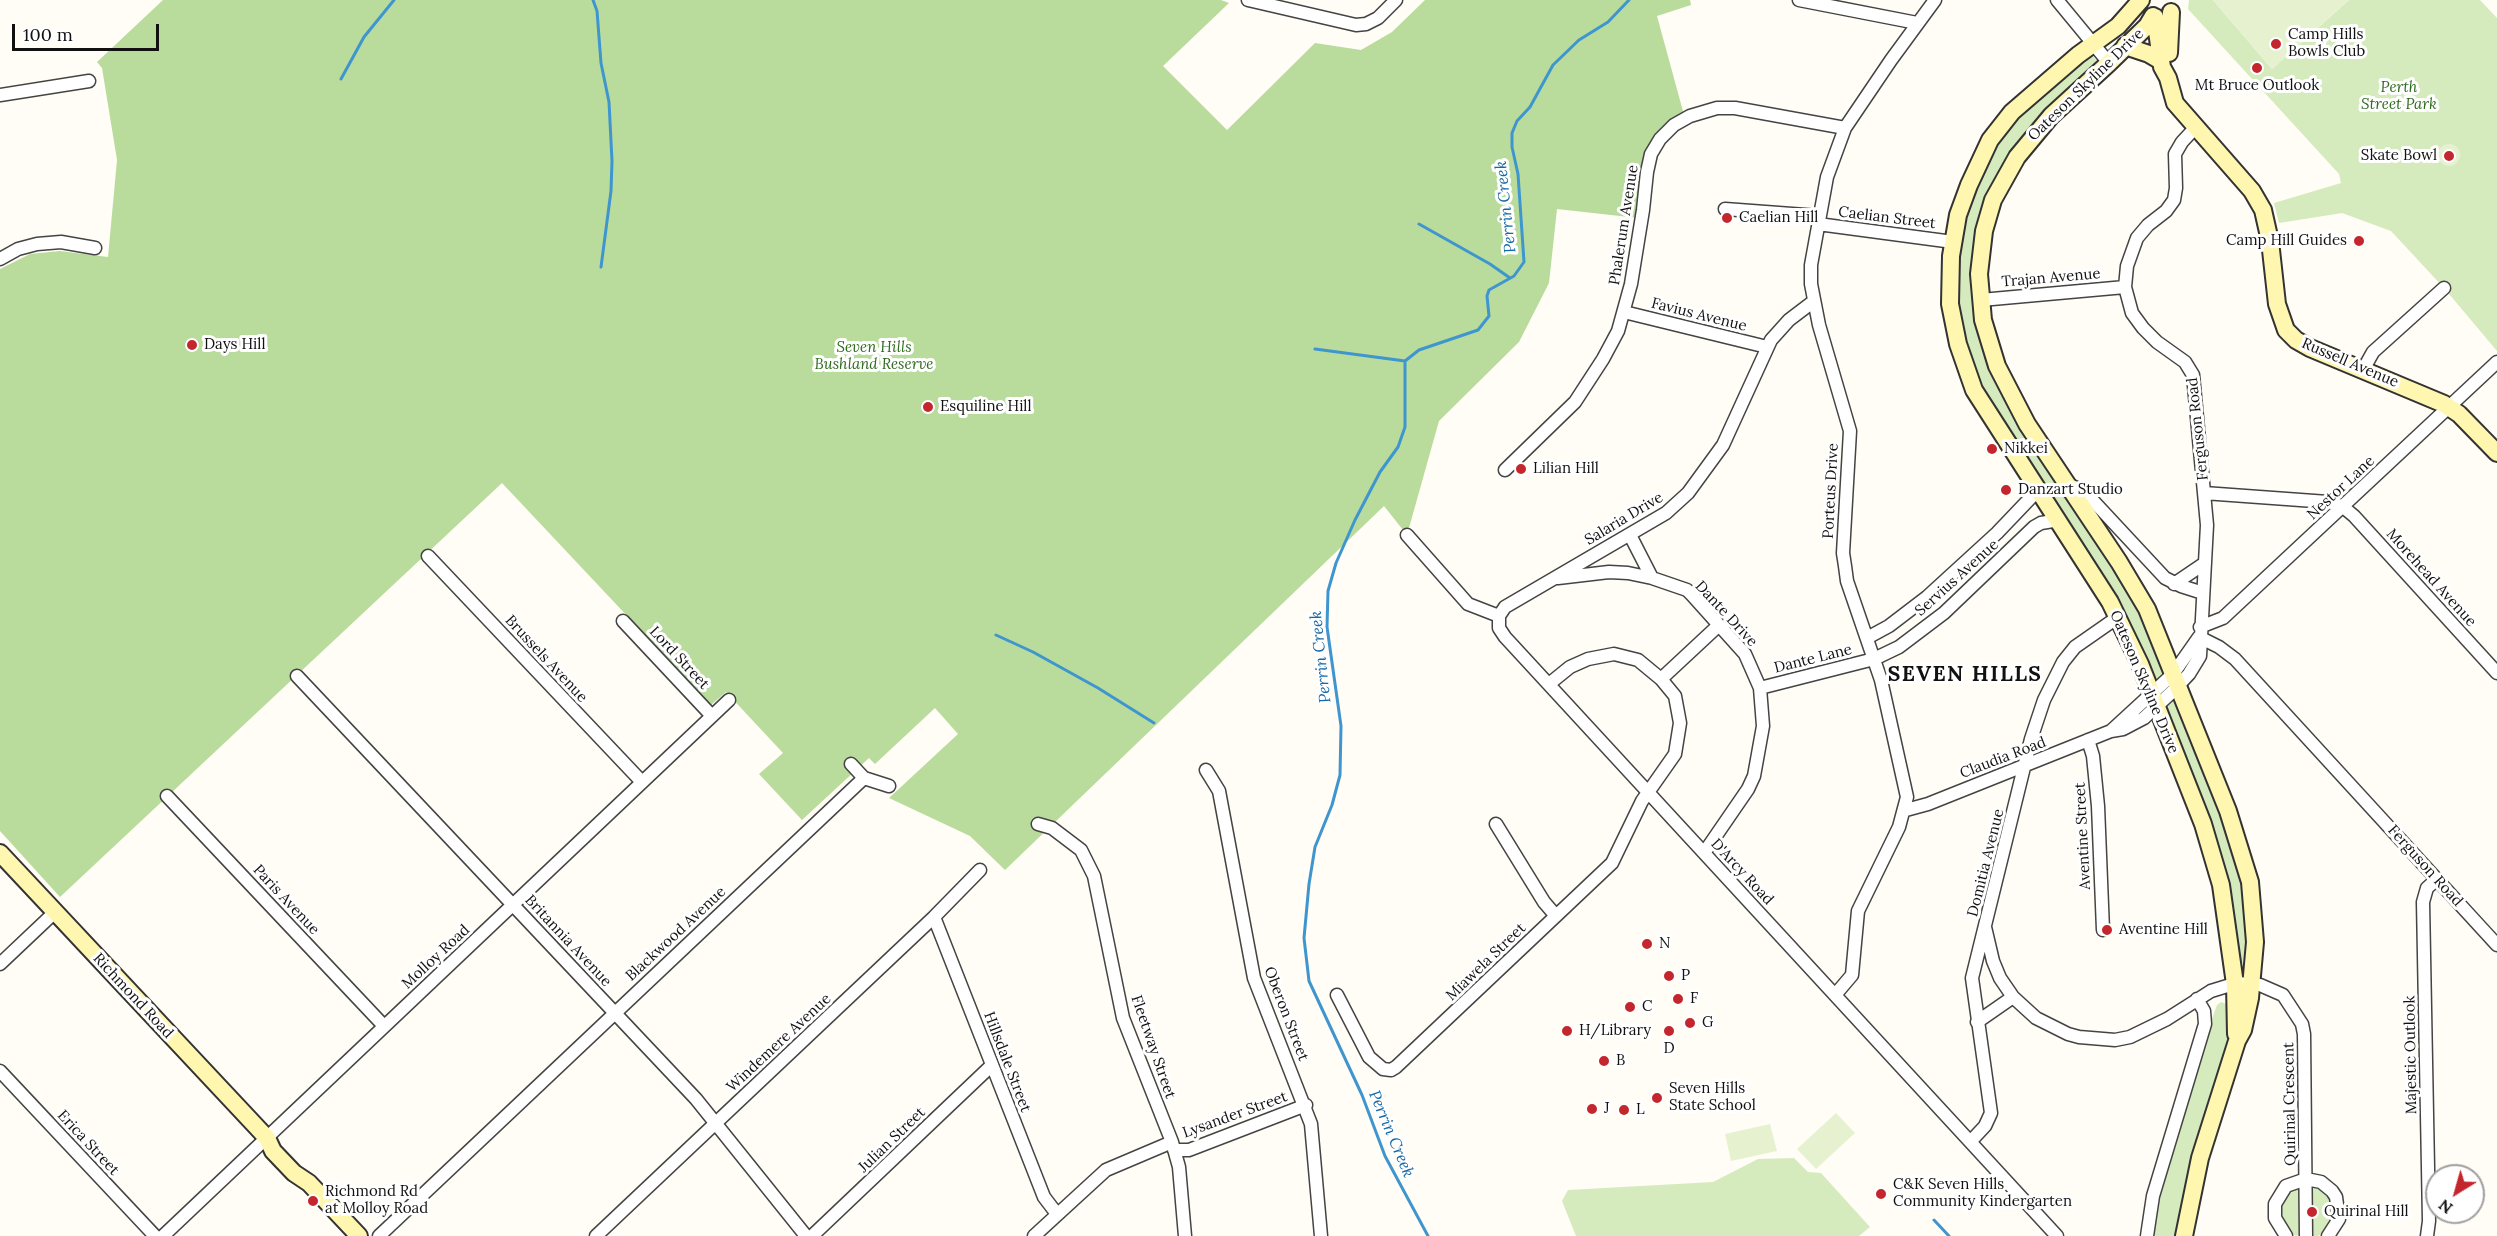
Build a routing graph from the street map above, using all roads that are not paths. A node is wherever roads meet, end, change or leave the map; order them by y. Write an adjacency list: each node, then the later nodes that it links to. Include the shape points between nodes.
1 (1248, 0): 2 (street, via 1356,25 1378,18)
2 (1396, 0)
3 (1799, 0): 8 (street)
4 (1935, 0): 8 (street, Porteus Drive)
5 (2057, 0): 9 (street)
6 (2142, 0): 7 (main road, via 2145,9); 9 (main road, Oateson Skyline Drive, via 2124,21)
7 (2164, 11): 10 (main road, Oateson Skyline Drive); 11 (main road); 13 (main road)
8 (1917, 23): 16 (street, Porteus Drive)
9 (2094, 43): 12 (street); 20 (main road, Oateson Skyline Drive, via 2026,99 1997,130 1969,185)
10 (2125, 46): 11 (main road); 12 (main road, Oateson Skyline Drive)
11 (2161, 61): 13 (main road)
12 (2109, 63): 25 (main road, Oateson Skyline Drive, via 2042,125 2003,178 1984,231 1979,274)
13 (2168, 78): 17 (main road, Russell Avenue, via 2175,103)
14 (89, 81): 15 (street)
15 (0, 95)
16 (1845, 128): 19 (street, Porteus Drive, via 1832,158); 27 (street, Phalerum Avenue, via 1734,108 1701,112 1674,125 1651,154)
17 (2195, 128): 23 (street, Ferguson Road, via 2175,154 2174,200 2137,238 2127,266); 30 (main road, Russell Avenue, via 2252,191 2263,210 2277,304 2286,330 2302,344)
18 (1725, 209): 19 (street, Caelian Street)
19 (1818, 220): 20 (street, Caelian Street); 26 (street, Porteus Drive, via 1811,265)
20 (1953, 242): 35 (main road, Oateson Skyline Drive, via 1949,289 1963,360 1978,398)
21 (95, 248): 22 (street, via 61,242 37,244)
22 (0, 259)
23 (2125, 287): 25 (street, Trajan Avenue); 36 (street, Ferguson Road, via 2132,313 2143,328 2192,370)
24 (2444, 288): 30 (street, via 2373,352)
25 (1981, 300): 34 (main road, Oateson Skyline Drive, via 1987,338 2005,384)
26 (1814, 302): 28 (street, Salaria Drive, via 1776,333); 52 (street, Porteus Drive, via 1850,431 1843,553 1847,582)
27 (1624, 312): 28 (street, Favius Avenue); 33 (street, Phalerum Avenue, via 1603,359 1575,402)
28 (1767, 347): 40 (street, Salaria Drive, via 1723,445 1688,493 1666,513)
29 (2497, 362): 31 (street, Nestor Lane)
30 (2363, 370): 31 (main road, Russell Avenue)
31 (2449, 407): 32 (main road, Russell Avenue); 37 (street, Nestor Lane)
32 (2497, 453)
33 (1505, 470)
34 (2067, 484): 45 (street, Oateson Skyline Drive, via 2084,491); 57 (main road, Oateson Skyline Drive, via 2140,597)
35 (2038, 489): 38 (main road, Oateson Skyline Drive); 52 (street, Servius Avenue, via 1927,597)
36 (2204, 493): 37 (street); 42 (street, Ferguson Road)
37 (2342, 506): 51 (street, Nestor Lane, via 2223,618); 54 (street, Morehead Avenue)
38 (2059, 520): 48 (main road, Oateson Skyline Drive); 53 (street, Servius Avenue, via 2037,524 1944,613 1899,647)
39 (1407, 535): 47 (street, via 1468,604)
40 (1629, 535): 43 (street, Salaria Drive); 44 (street)
41 (428, 556): 68 (street, Brussels Avenue)
42 (2205, 564): 45 (street); 46 (street, Ferguson Road)
43 (1553, 578): 44 (street, Dante Drive, via 1609,572); 47 (street, Salaria Drive, via 1505,607)
44 (1652, 578): 50 (street, Dante Drive, via 1687,590)
45 (2174, 584): 46 (street, Oateson Skyline Drive)
46 (2203, 593): 51 (street, Ferguson Road)
47 (1499, 616): 58 (street, D'Arcy Road, via 1506,637)
48 (2118, 617): 61 (main road, Oateson Skyline Drive); 65 (street, Domitia Avenue, via 2075,648 2063,662 2044,700)
49 (623, 621): 62 (street, Lord Street)
50 (1719, 625): 56 (street); 59 (street, Dante Drive, via 1745,654)
51 (2200, 632): 57 (street); 78 (street, Ferguson Road, via 2235,659)
52 (1867, 638): 53 (street, Porteus Drive)
53 (1874, 659): 59 (street, Dante Lane); 72 (street, Porteus Drive, via 1906,783)
54 (2497, 672)
55 (297, 676): 79 (street, Britannia Avenue)
56 (1661, 679): 58 (street, Miawela Street, via 1638,660 1614,654 1570,667); 70 (street, Miawela Street, via 1675,696 1680,723 1675,754)
57 (2175, 680): 61 (street, Claudia Road); 87 (main road, Oateson Skyline Drive, via 2246,865 2254,919)
58 (1549, 684): 70 (street, D'Arcy Road)
59 (1760, 688): 76 (street, Dante Drive, via 1763,726 1754,776)
60 (729, 700): 62 (street, Molloy Road)
61 (2154, 700): 63 (street, Claudia Road, via 2140,720); 88 (main road, Oateson Skyline Drive, via 2219,873)
62 (712, 716): 68 (street, Molloy Road)
63 (2088, 741): 65 (street, Claudia Road); 84 (street, Aventine Street, via 2098,806)
64 (851, 764): 67 (street)
65 (2026, 766): 72 (street, Claudia Road); 83 (street, Domitia Avenue)
66 (1206, 770): 99 (street, Oberon Street, via 1219,791 1254,978)
67 (864, 778): 69 (street); 93 (street, Blackwood Avenue)
68 (642, 782): 79 (street, Molloy Road)
69 (889, 786)
70 (1648, 792): 76 (street, D'Arcy Road); 81 (street, Miawela Street, via 1612,863)
71 (166, 796): 95 (street, Paris Avenue)
72 (1906, 810): 90 (street, Porteus Drive, via 1858,911 1852,975)
73 (1038, 824): 103 (street, Fleetway Street, via 1052,828 1082,850 1089,861 1123,1018)
74 (1496, 824): 81 (street)
75 (0, 853): 80 (main road, Richmond Road)
76 (1704, 853): 90 (street, D'Arcy Road)
77 (980, 870): 82 (street, Windemere Avenue)
78 (2437, 879): 85 (street, Ferguson Road); 122 (street, Majestic Outlook, via 2427,888 2423,902)
79 (514, 905): 93 (street, Britannia Avenue); 95 (street, Molloy Road)
80 (55, 912): 86 (street); 101 (main road, Richmond Road)
81 (1556, 916): 89 (street, Miawela Street, via 1401,1064 1390,1070 1369,1057)
82 (934, 917): 97 (street, Hillsdale Street); 100 (street, Windemere Avenue)
83 (1985, 927): 91 (street, via 1992,961); 94 (street, Domitia Avenue, via 1972,978)
84 (2103, 930)
85 (2497, 945)
86 (0, 964)
87 (2252, 983): 88 (street); 96 (main road, Oateson Skyline Drive); 104 (street, Quirinal Crescent, via 2283,995 2303,1029)
88 (2235, 984): 92 (street); 96 (main road, Oateson Skyline Drive)
89 (1337, 995)
90 (1834, 995): 102 (street, D'Arcy Road)
91 (2013, 997): 92 (street, via 2036,1018 2068,1034 2115,1040 2167,1019); 94 (street)
92 (2197, 999): 117 (street, via 2205,1014 2205,1024 2153,1196)
93 (615, 1013): 100 (street, Britannia Avenue); 109 (street, Blackwood Avenue)
94 (1977, 1022): 102 (street, Domitia Avenue, via 1991,1113)
95 (384, 1026): 101 (street, Molloy Road)
96 (2237, 1041): 118 (main road, Oateson Skyline Drive, via 2200,1158)
97 (992, 1065): 105 (street, Hillsdale Street, via 1044,1197); 112 (street, Julian Street)
98 (0, 1071): 106 (street, Erica Street)
99 (1306, 1105): 103 (street, Lysander Street, via 1189,1150); 115 (street, Oberon Street, via 1313,1137)
100 (716, 1123): 110 (street, Windemere Avenue); 111 (street, Britannia Avenue)
101 (267, 1138): 107 (street, Molloy Road); 108 (main road, Richmond Road, via 301,1167 309,1183)
102 (1971, 1141): 116 (street, D'Arcy Road)
103 (1173, 1146): 105 (street, Lysander Street, via 1106,1170); 114 (street, Fleetway Street, via 1181,1180)
104 (2306, 1179): 119 (street, Quirinal Crescent, via 2286,1186 2275,1204 2277,1225); 120 (street, Quirinal Crescent); 121 (street, Quirinal Crescent, via 2327,1186 2336,1197 2339,1219)
105 (1057, 1214): 113 (street, Lysander Street)
106 (155, 1236)
107 (163, 1236)
108 (359, 1236)
109 (379, 1236)
110 (596, 1236)
111 (806, 1236)
112 (812, 1236)
113 (1034, 1236)
114 (1185, 1236)
115 (1322, 1236)
116 (2057, 1236)
117 (2147, 1236)
118 (2184, 1236)
119 (2286, 1236)
120 (2306, 1236)
121 (2328, 1236)
122 (2427, 1236)

